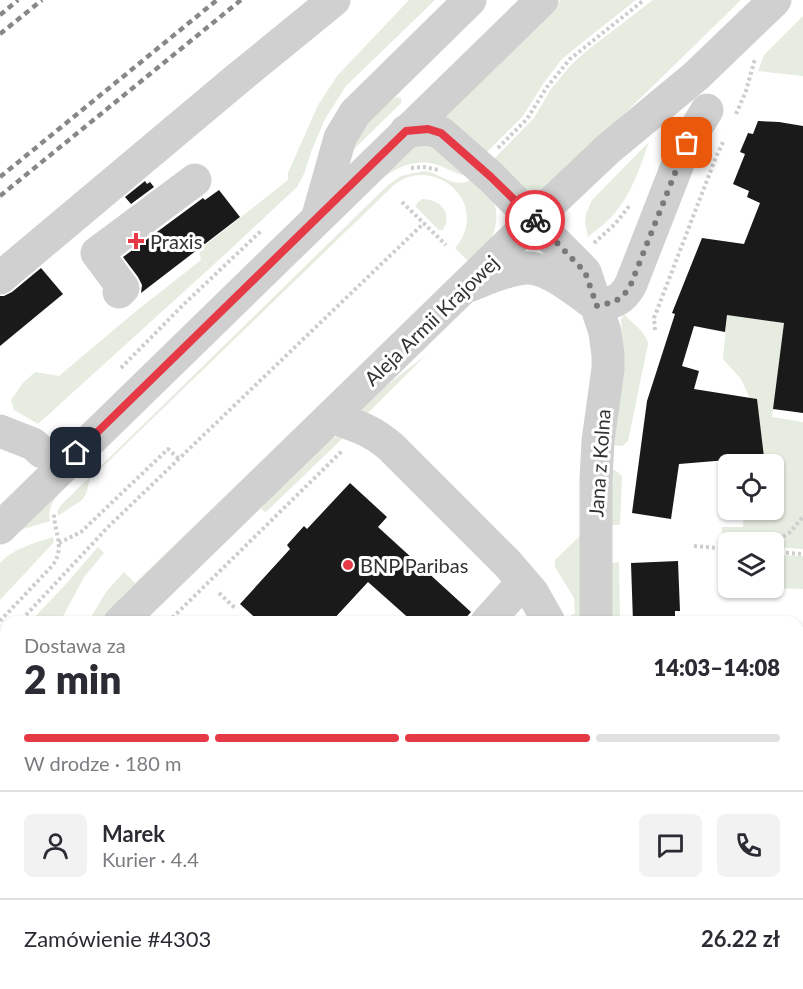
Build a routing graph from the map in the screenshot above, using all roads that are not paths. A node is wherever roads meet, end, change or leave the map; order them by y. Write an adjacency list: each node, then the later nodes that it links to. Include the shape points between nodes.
1 (334, 0): 10 (street)
2 (470, 0): 8 (street, via 355,113 340,138)
3 (542, 0): 6 (street)
4 (775, 0): 9 (street, Aleja Armii Krajowej, via 696,76 608,149)
5 (721, 114): 13 (street, via 687,143 627,292 615,302)
6 (406, 131): 8 (street); 9 (street, Jana z Kolna, via 428,129 441,133 493,164)
7 (195, 180): 12 (street, via 97,253 123,288)
8 (318, 218): 17 (street)
9 (534, 219): 11 (street, Aleja Armii Krajowej); 13 (street, Jana z Kolna, via 585,272)
10 (0, 278)
11 (464, 287): 13 (street, via 516,270 538,269); 14 (street, Aleja Armii Krajowej)
12 (119, 292)
13 (597, 306): 22 (street, Jana z Kolna, via 605,332 608,369 596,480)
14 (331, 417): 18 (street, via 382,439); 19 (street, Aleja Armii Krajowej)
15 (0, 431): 16 (street, via 33,444)
16 (42, 452)
17 (0, 528)
18 (523, 582): 20 (street); 21 (street)
19 (126, 616)
20 (492, 616)
21 (546, 616)
22 (596, 616)

